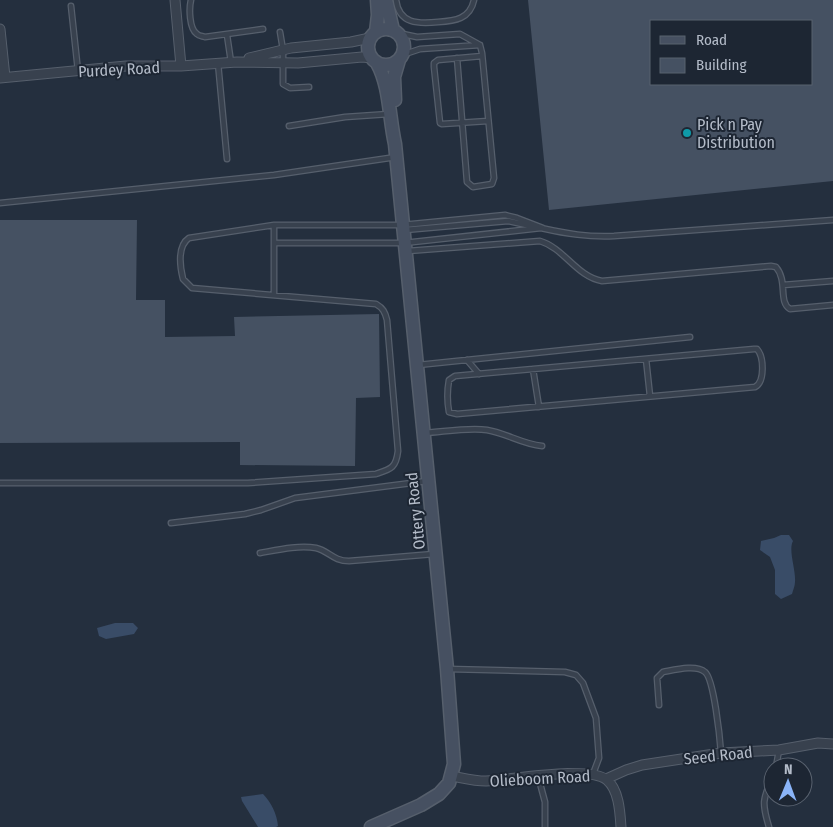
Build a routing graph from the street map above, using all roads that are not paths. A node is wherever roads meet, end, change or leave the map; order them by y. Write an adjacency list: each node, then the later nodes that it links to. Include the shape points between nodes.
1 (174, 0): 23 (street)
2 (191, 0): 12 (lane, via 195,34 205,37)
3 (377, 0): 13 (street, via 378,15)
4 (386, 0): 11 (street)
5 (396, 0): 6 (lane, via 404,18 424,23 460,19 470,10)
6 (474, 0)
7 (71, 6): 24 (lane)
8 (0, 29): 25 (street)
9 (263, 30): 12 (lane)
10 (280, 32): 15 (lane)
11 (395, 32): 13 (street, via 381,29); 14 (lane, via 417,37 460,34); 17 (street, via 404,44)
12 (227, 34): 20 (lane)
13 (373, 35): 15 (street, Purdey Road); 19 (street, via 368,52)
14 (480, 45): 16 (lane); 17 (lane, via 420,49)
15 (283, 50): 20 (street, Purdey Road); 22 (lane)
16 (482, 56): 18 (lane); 28 (lane)
17 (400, 58): 19 (street, via 388,65); 31 (street, Ottery Road, via 394,77)
18 (457, 58): 29 (lane); 29 (lane, via 436,61 434,67 440,123)
19 (374, 60): 22 (street, Purdey Road, via 362,57); 27 (street, Ottery Road, via 385,82)
20 (234, 62): 21 (street, Purdey Road); 22 (street, Purdey Road)
21 (218, 63): 23 (street, Purdey Road); 32 (lane)
22 (283, 63): 26 (lane, via 286,87)
23 (181, 66): 24 (street, Purdey Road)
24 (78, 71): 25 (street, Purdey Road)
25 (3, 78)
26 (309, 87)
27 (389, 114): 30 (lane, via 346,116); 31 (street, Ottery Road)
28 (488, 121): 29 (lane); 29 (lane, via 494,180 492,184 473,187 467,182)
29 (463, 123)
30 (289, 126)
31 (395, 151): 33 (lane, via 274,175); 37 (street, Ottery Road)
32 (227, 159)
33 (0, 203)
34 (833, 220): 36 (lane, via 614,236 581,236)
35 (274, 225): 37 (lane); 38 (lane); 41 (lane, via 189,238 181,249 183,279 192,288)
36 (543, 228): 37 (lane); 37 (lane, via 508,221)
37 (404, 238): 38 (lane); 40 (lane, via 540,242 549,244 596,280 771,266 780,272); 46 (street, Ottery Road)
38 (274, 243): 41 (lane)
39 (833, 281): 40 (lane)
40 (783, 285): 42 (lane, via 784,302 790,308)
41 (274, 294): 54 (lane, via 376,304 385,312 398,451 397,460 388,470 376,474 248,483)
42 (833, 305)
43 (690, 337): 45 (lane)
44 (646, 359): 47 (lane); 49 (lane); 49 (lane, via 754,349 761,355 762,379 755,387)
45 (467, 360): 46 (lane); 48 (lane)
46 (416, 365): 51 (street, Ottery Road)
47 (533, 369): 48 (lane); 50 (lane)
48 (479, 374): 50 (lane, via 455,376 449,380 449,412)
49 (650, 396): 50 (lane)
50 (539, 407)
51 (423, 433): 52 (lane, via 484,429); 53 (street, Ottery Road)
52 (542, 446)
53 (428, 481): 55 (lane, via 296,498 246,514); 57 (street, Ottery Road)
54 (0, 483)
55 (172, 523)
56 (260, 552): 57 (lane, via 317,548 336,560 348,561)
57 (436, 554): 58 (street, Ottery Road)
58 (447, 669): 64 (lane, via 576,675 583,683 596,718 599,758); 65 (street, Ottery Road, via 454,749)
59 (659, 705): 62 (lane, via 657,678 663,672 695,669 707,673)
60 (833, 744): 61 (street, Seed Road, via 818,743)
61 (779, 750): 62 (street, Seed Road); 63 (lane)
62 (721, 753): 67 (street, Seed Road, via 642,765)
63 (779, 757)
64 (593, 774): 66 (street, Olieboom Road); 67 (street, Olieboom Road)
65 (452, 776): 66 (street, Olieboom Road, via 486,781); 69 (street, via 445,789 431,800)
66 (538, 776): 70 (lane, via 545,802)
67 (606, 780): 71 (street, Olieboom Road, via 614,790)
68 (765, 807): 72 (lane)
69 (371, 827)
70 (545, 827)
71 (621, 827)
72 (769, 827)

